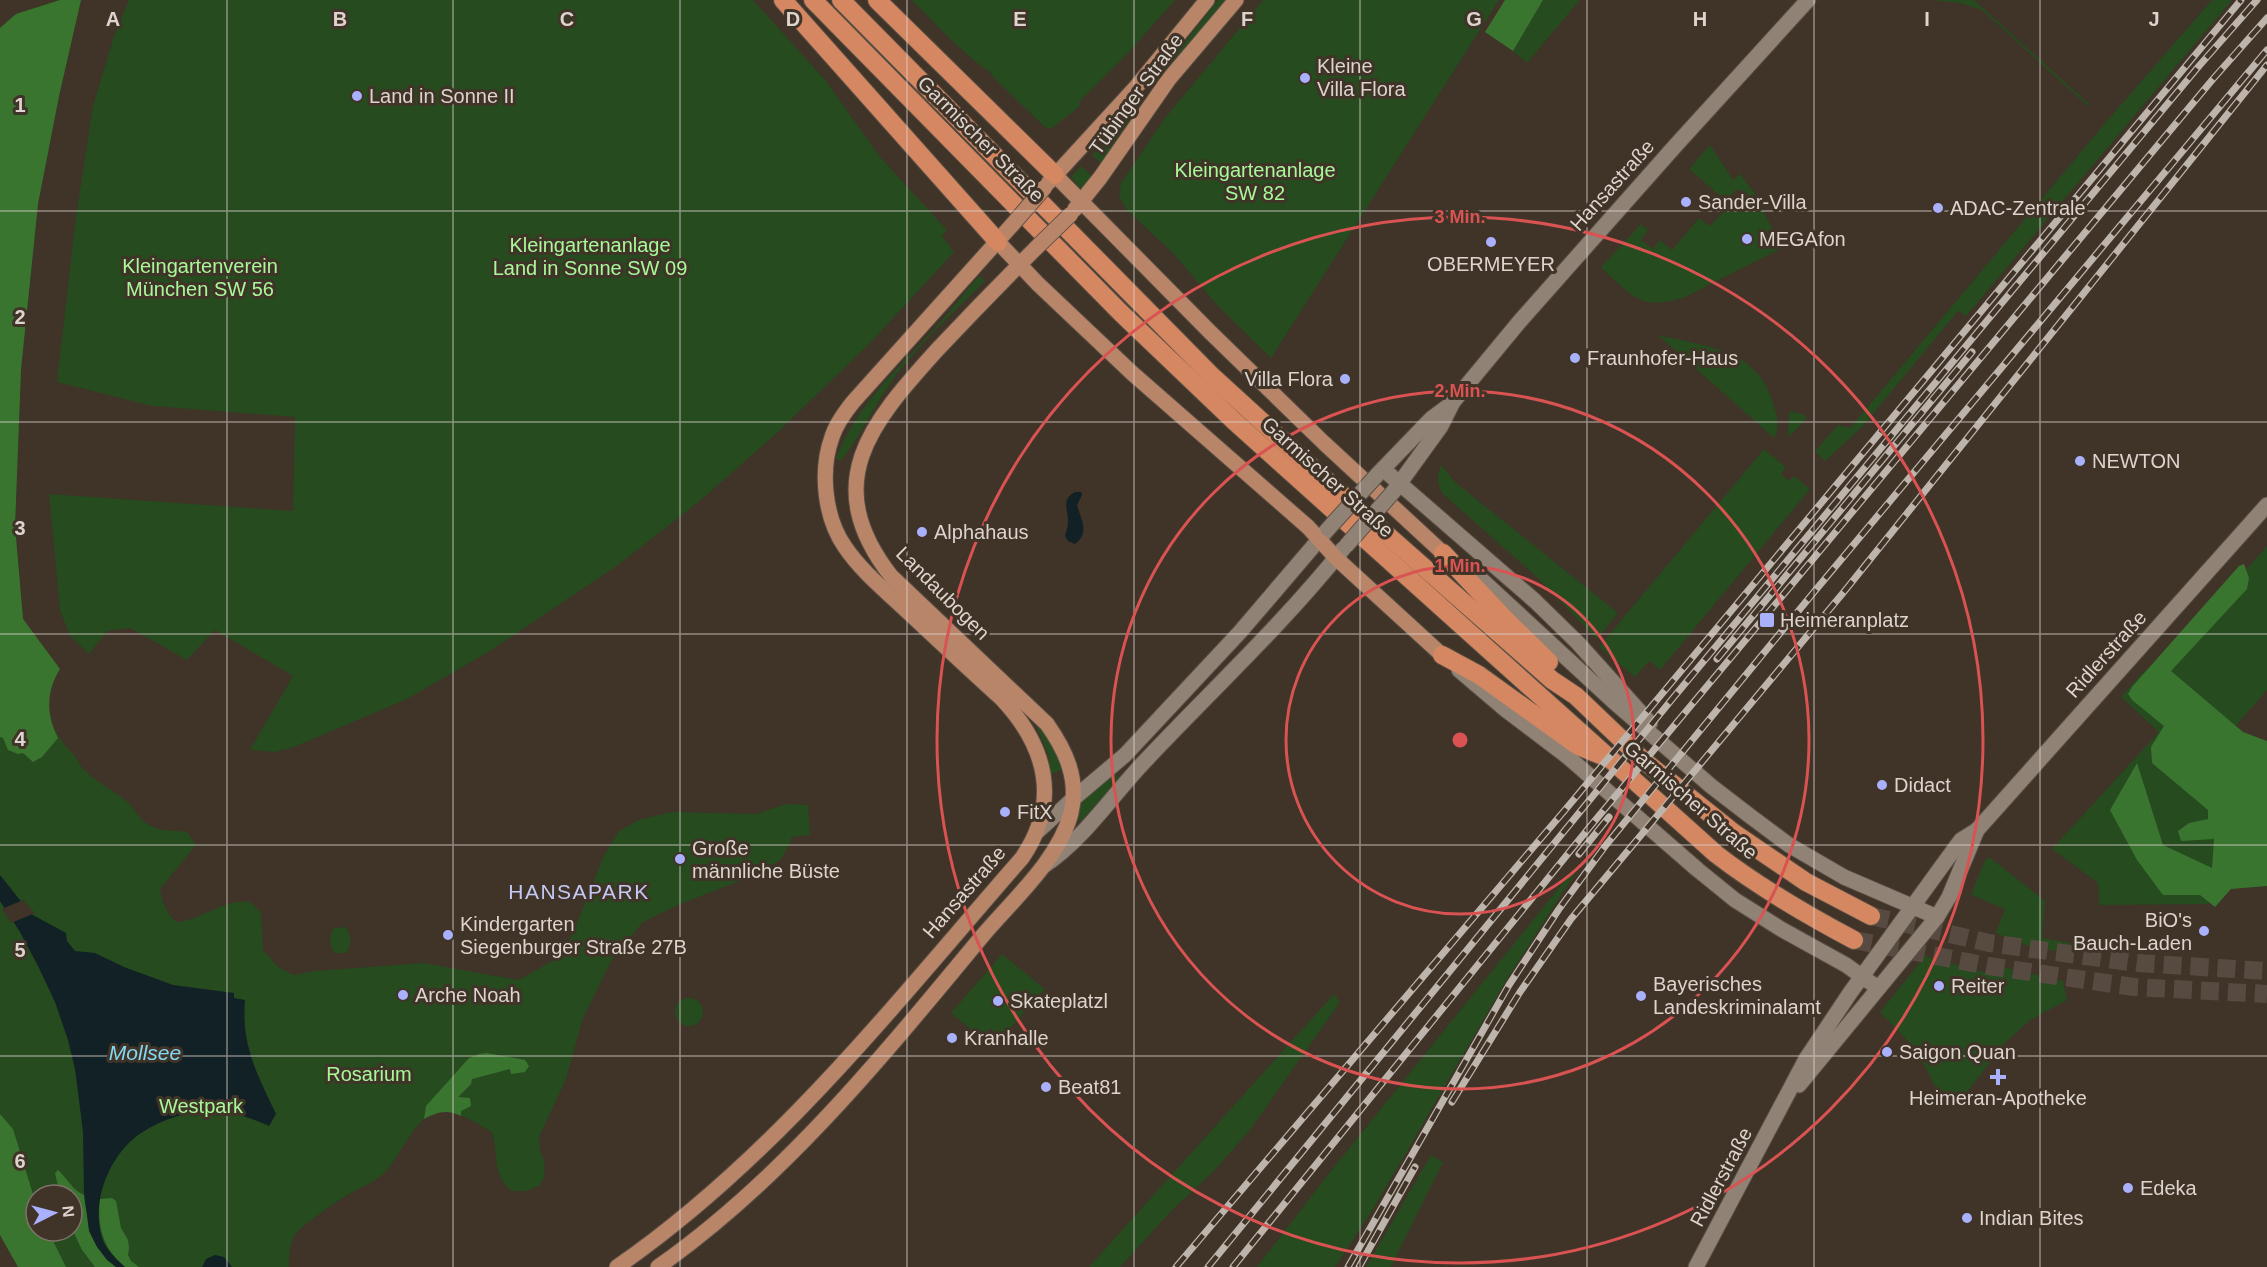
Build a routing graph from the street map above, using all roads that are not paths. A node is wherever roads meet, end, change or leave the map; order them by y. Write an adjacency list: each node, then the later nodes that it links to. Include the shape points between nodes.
1 (783, 0): 11 (highway)
2 (813, 0): 22 (highway, Garmischer Straße, via 1121,313)
3 (841, 0): 21 (highway, Garmischer Straße, via 1213,377 1552,680)
4 (877, 0): 8 (highway)
5 (1207, 0): 8 (main road, Tübinger Straße, via 1136,87)
6 (1236, 0): 9 (main road, Tübinger Straße, via 1169,79)
7 (1808, 0): 13 (street, Hansastraße, via 1600,230)
8 (1050, 181): 9 (main road, Garmischer Straße); 11 (main road, Landaubogen, bridge)
9 (1082, 201): 10 (main road, Tübinger Straße); 19 (main road, Garmischer Straße, via 1209,332)
10 (1071, 214): 12 (main road, Landaubogen, bridge)
11 (998, 242): 12 (main road); 25 (main road, Landaubogen, via 853,402 832,435 826,489 835,528 864,571 1002,699 1033,739 1043,783 1043,812)
12 (1019, 264): 17 (main road, via 1132,373 1308,527); 24 (main road, Landaubogen, via 878,420 860,460 856,501 863,531 891,576 1047,724 1068,761)
13 (1453, 402): 14 (street, Hansastraße); 15 (street, Hansastraße)
14 (1380, 472): 15 (street, Garmischer Straße); 17 (street, Hansastraße, bridge)
15 (1398, 487): 18 (street, Hansastraße, bridge); 23 (street, Garmischer Straße, via 1534,600 1623,691)
16 (2267, 505): 26 (street, Ridlerstraße)
17 (1323, 534): 18 (main road); 24 (street, Hansastraße, via 1240,632 1125,755)
18 (1341, 552): 20 (main road); 27 (street, Hansastraße, via 1065,851)
19 (1443, 553): 21 (highway, via 1558,672); 23 (street, Garmischer Straße, via 1483,581)
20 (1442, 655): 22 (highway, via 1479,675 1578,746); 32 (street, via 1735,900)
21 (1576, 696): 29 (highway, Garmischer Straße, via 1643,760 1734,833 1806,882)
22 (1609, 759): 31 (highway, Garmischer Straße, via 1748,879 1792,908)
23 (1683, 761): 28 (street, Garmischer Straße, via 1789,845 1844,877)
24 (1073, 799): 25 (street, Hansastraße); 27 (main road, Landaubogen, via 1067,824)
25 (1038, 831): 35 (main road, Hansastraße, via 1022,858 844,1062 765,1145 681,1220)
26 (1977, 831): 28 (street, Ridlerstraße, via 1961,840); 30 (street, Ridlerstraße)
27 (1045, 865): 36 (main road, Hansastraße, via 804,1142 751,1192)
28 (1912, 907): 30 (street, Garmischer Straße); 32 (street, Ridlerstraße)
29 (1871, 916)
30 (1937, 917): 33 (street, Ridlerstraße)
31 (1854, 940)
32 (1862, 977): 33 (street); 34 (street, Ridlerstraße, via 1806,1059)
33 (1878, 988): 34 (street, Ridlerstraße)
34 (1782, 1106): 37 (street, Ridlerstraße)
35 (617, 1267)
36 (658, 1267)
37 (1696, 1267)

